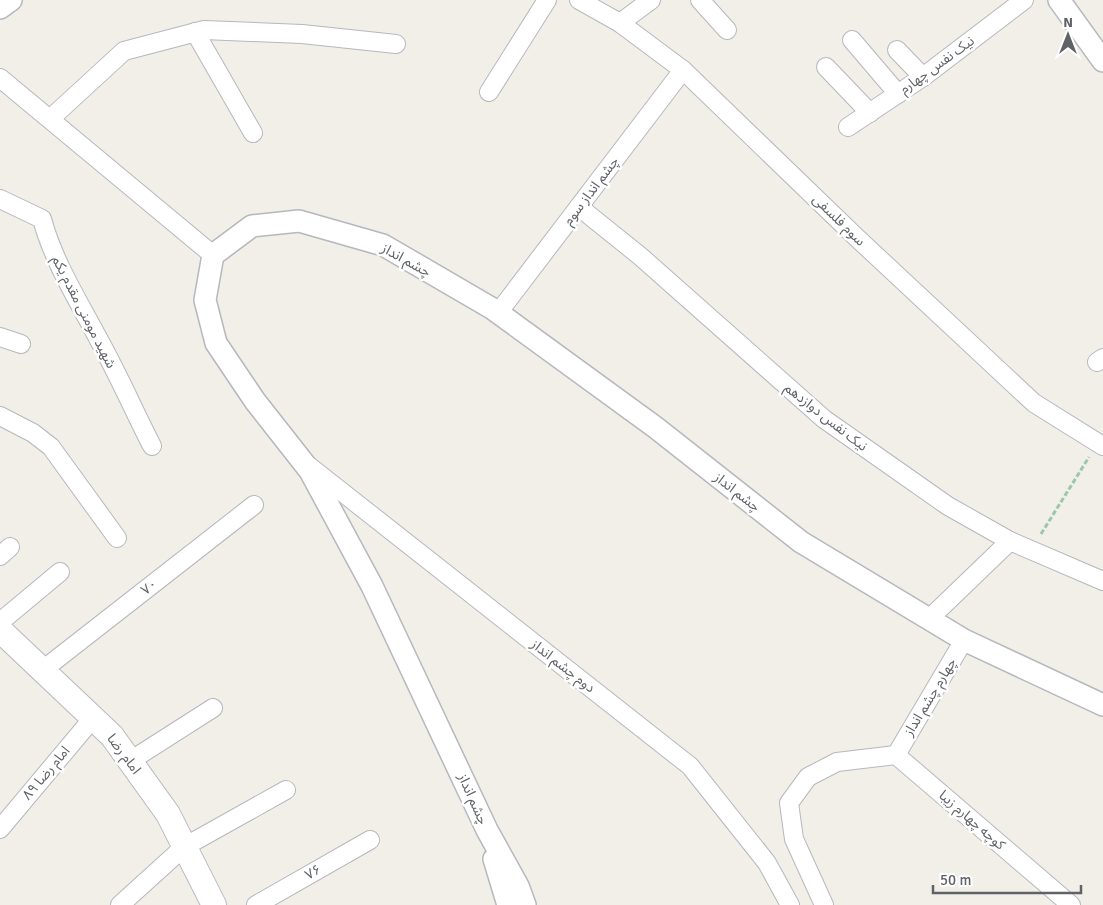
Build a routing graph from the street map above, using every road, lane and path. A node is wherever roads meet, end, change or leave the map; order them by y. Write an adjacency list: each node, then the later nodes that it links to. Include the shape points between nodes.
1 (11, 0): 8 (street)
2 (547, 0): 20 (street)
3 (579, 0): 9 (street, سوم فلسفی)
4 (650, 0): 9 (street)
5 (700, 0): 10 (street)
6 (1024, 0): 18 (street, نیک نفس چهارم)
7 (1059, 0): 15 (street)
8 (0, 8)
9 (620, 23): 17 (street, سوم فلسفی)
10 (727, 30)
11 (195, 32): 13 (street, via 302,34); 23 (street, via 124,51); 25 (street)
12 (852, 40): 21 (street)
13 (396, 44)
14 (897, 50): 18 (street)
15 (1103, 61)
16 (826, 67): 22 (street)
17 (683, 70): 27 (street, چشم انداز سوم); 33 (street, سوم فلسفی, via 1034,403)
18 (923, 77): 21 (street, نیک نفس چهارم)
19 (0, 78): 23 (street)
20 (489, 92)
21 (898, 94): 22 (street, نیک نفس چهارم)
22 (870, 113): 24 (street, نیک نفس چهارم)
23 (50, 120): 28 (street)
24 (848, 127)
25 (252, 133)
26 (0, 199): 34 (street, شهید مومنی مقدم یکم, via 42,219 64,279 100,340)
27 (579, 207): 29 (street, چشم انداز سوم); 38 (street, نیک نفس دوازدهم, via 640,256 824,419 948,506)
28 (213, 255): 29 (street, چشم انداز, via 252,226 299,221 383,245); 35 (street, چشم انداز, via 205,300 216,343 255,401)
29 (498, 313): 42 (street, چشم انداز, via 654,427 801,542)
30 (0, 337): 31 (street)
31 (21, 344)
32 (0, 416): 37 (street, via 51,446)
33 (1100, 445): 39 (path)
34 (152, 446)
35 (301, 460): 54 (street, چشم انداز, via 372,586); 62 (street, دوم چشم انداز, via 690,766 766,863)
36 (254, 505): 46 (street, ۷۰)
37 (117, 538)
38 (1010, 540): 39 (street, نیک نفس دوازدهم); 42 (street)
39 (1031, 550): 41 (street, نیک نفس دوازدهم)
40 (60, 572): 43 (street)
41 (1103, 581)
42 (930, 618): 45 (street, چشم انداز)
43 (0, 622)
44 (0, 630): 46 (main road, امام رضا)
45 (964, 640): 47 (street, چشم انداز); 50 (street, چهارم چشم انداز)
46 (44, 669): 49 (main road, امام رضا)
47 (1103, 705)
48 (213, 708): 51 (street)
49 (93, 718): 51 (main road, امام رضا, via 112,736); 53 (street, امام رضا ۸۹)
50 (896, 755): 63 (street, via 837,762 808,777 789,803 794,839); 64 (street, کوچه چهارم زیبا)
51 (130, 761): 56 (main road, امام رضا, via 168,814)
52 (286, 790): 56 (street)
53 (0, 829)
54 (487, 830): 60 (street, چشم انداز); 61 (street, چشم انداز)
55 (370, 840): 59 (street, ۷۶)
56 (184, 847): 57 (street); 58 (main road, امام رضا)
57 (120, 905)
58 (214, 905)
59 (256, 905)
60 (508, 905)
61 (525, 905)
62 (790, 905)
63 (824, 905)
64 (1071, 905)

